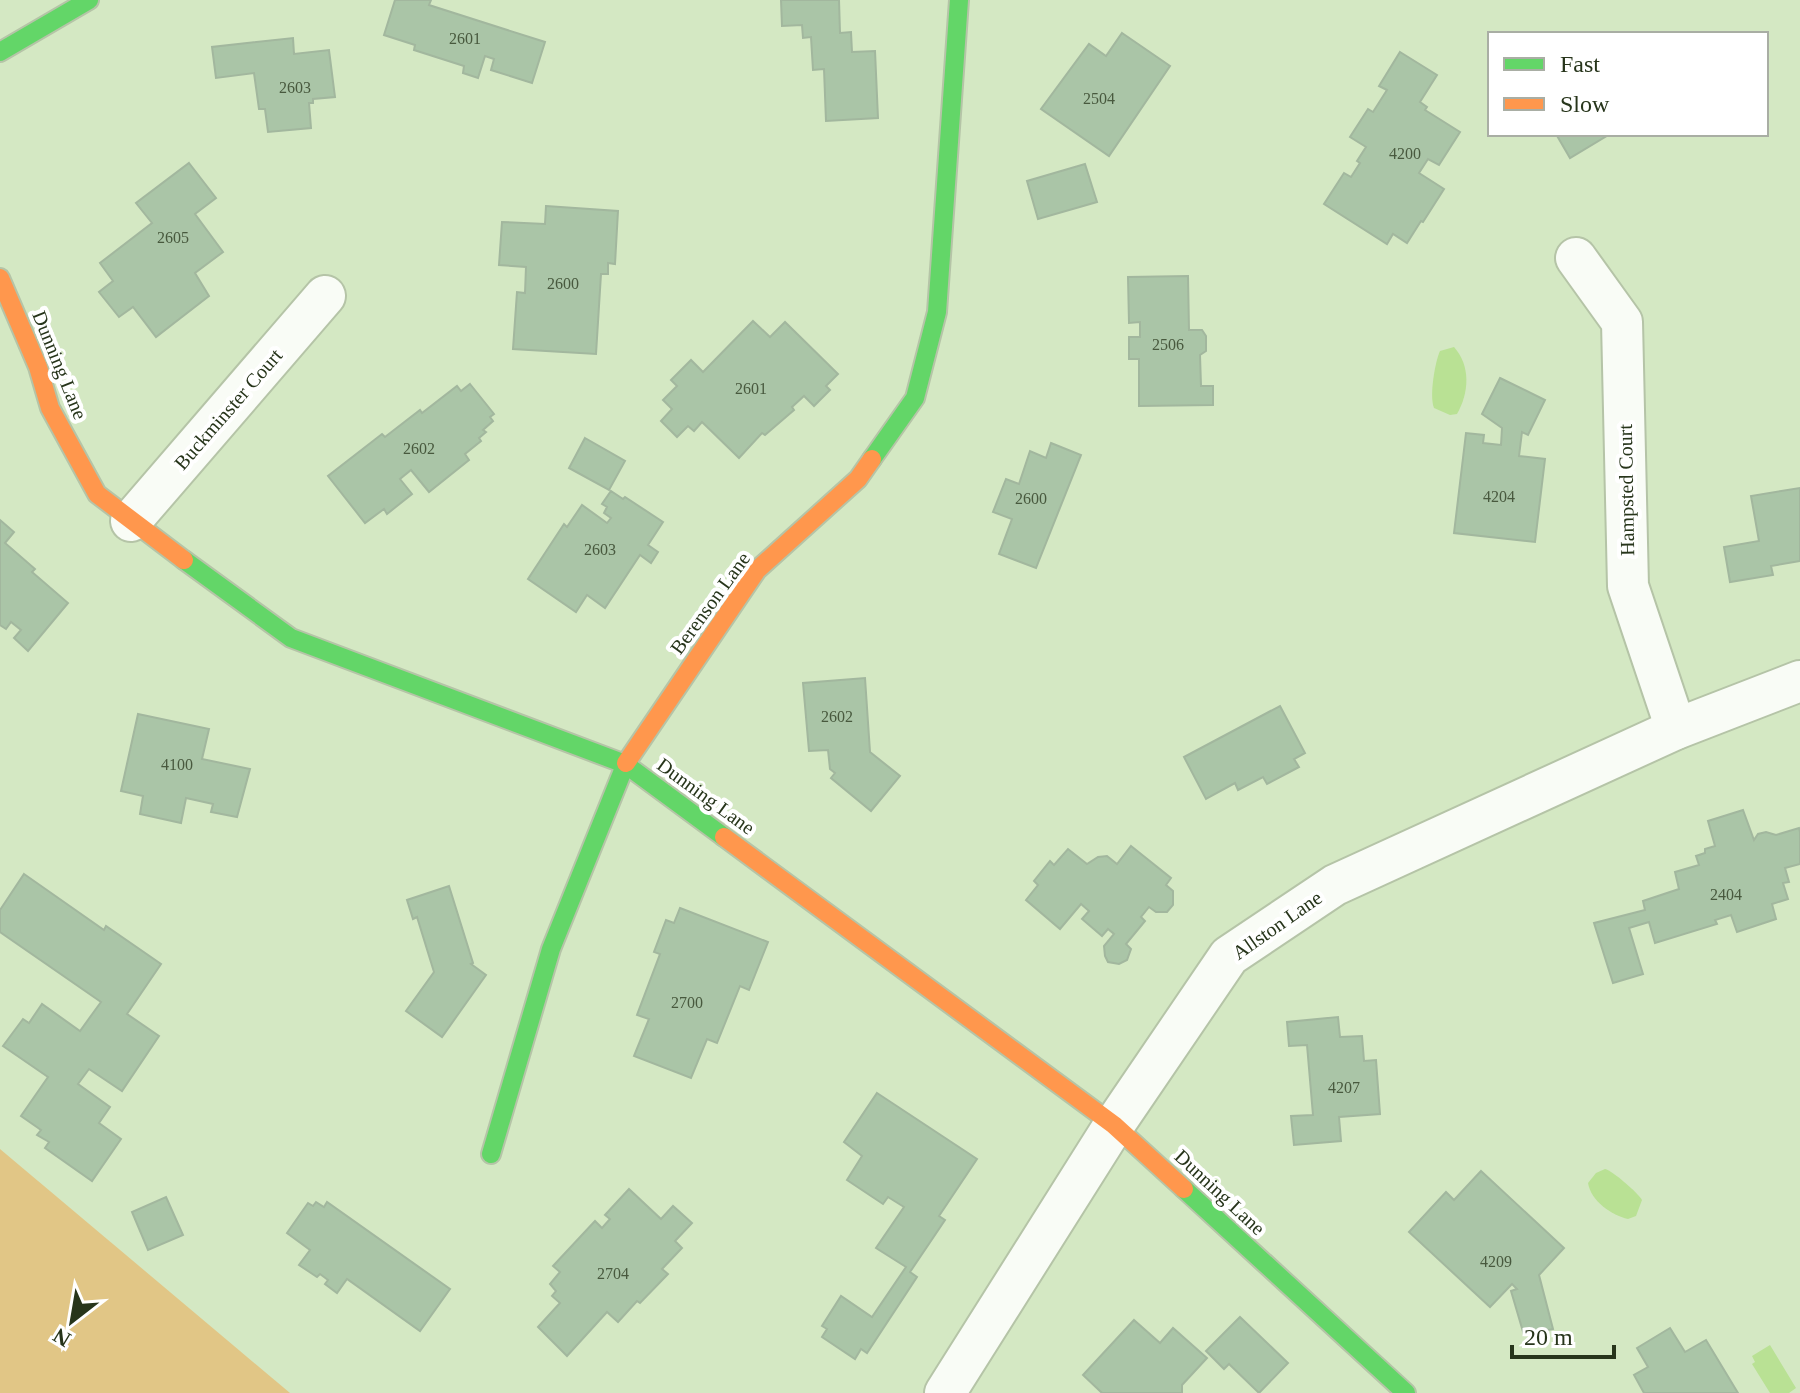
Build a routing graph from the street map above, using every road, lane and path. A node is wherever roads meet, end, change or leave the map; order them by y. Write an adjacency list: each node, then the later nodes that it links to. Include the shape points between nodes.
1 (89, 0): 3 (street)
2 (959, 0): 10 (street, Berenson Lane, via 937,312 915,398 858,479 757,570)
3 (0, 52)
4 (1576, 258): 9 (street, Hampsted Court, via 1622,322 1628,586)
5 (0, 278): 7 (street, Dunning Lane, via 50,408 97,494)
6 (325, 296): 7 (street, Buckminster Court)
7 (131, 521): 10 (street, Dunning Lane, via 291,638)
8 (1800, 681): 9 (street, Allston Lane)
9 (1676, 729): 11 (street, Allston Lane, via 1335,885 1229,956)
10 (625, 764): 11 (street, Dunning Lane); 12 (street, Berenson Lane, via 551,949)
11 (1114, 1125): 13 (street, Allston Lane); 14 (street, Dunning Lane)
12 (491, 1154)
13 (945, 1393)
14 (1406, 1393)

